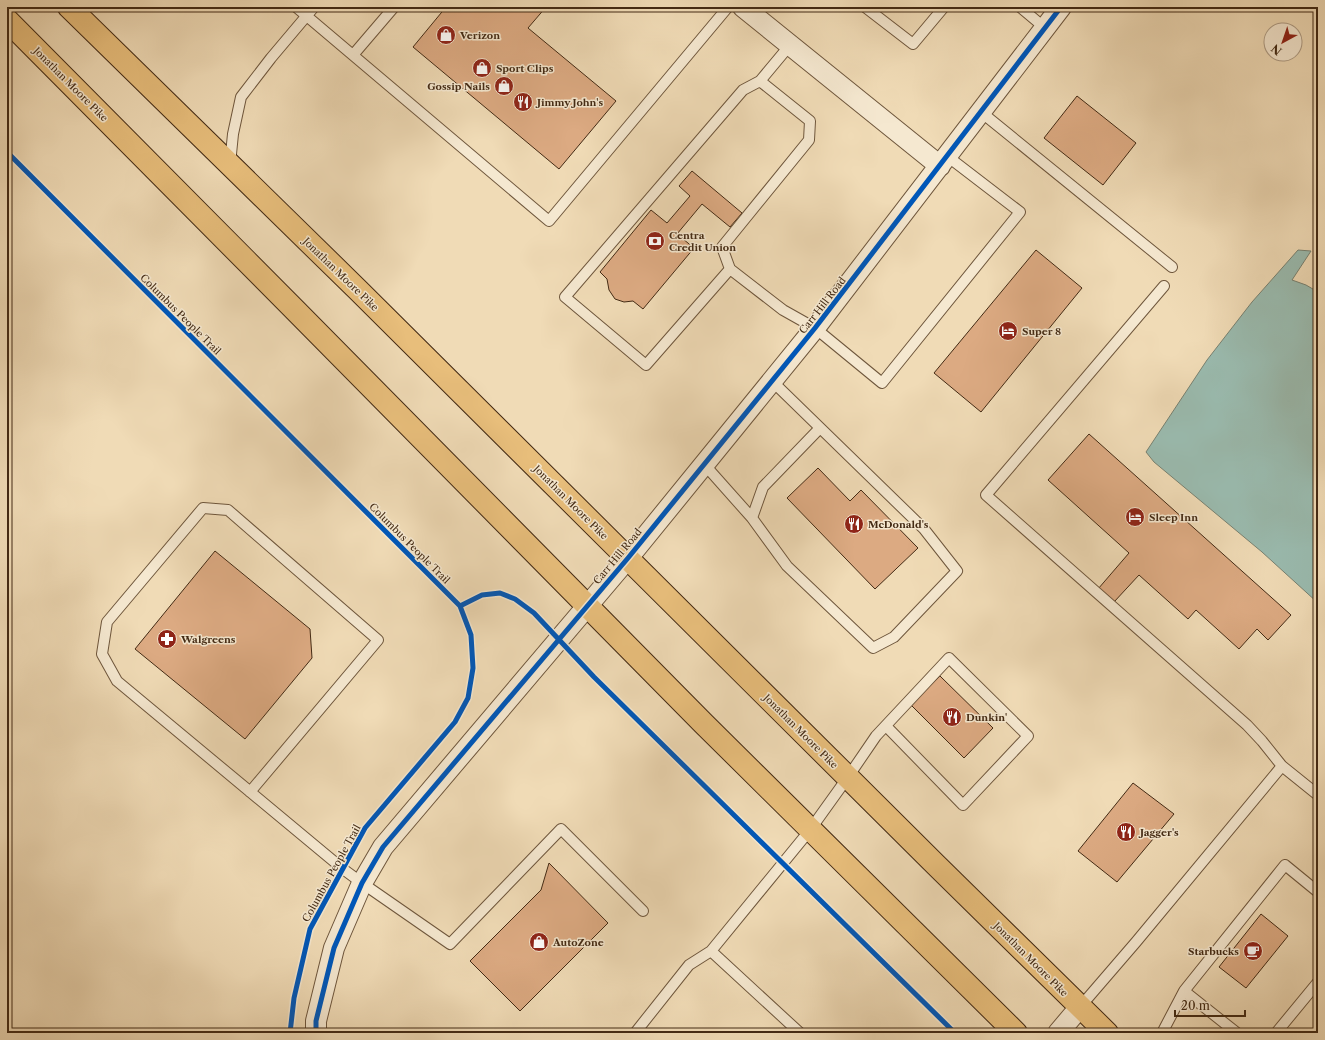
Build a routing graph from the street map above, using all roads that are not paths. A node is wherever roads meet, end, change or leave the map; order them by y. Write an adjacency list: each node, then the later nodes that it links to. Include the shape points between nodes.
1 (68, 7): 19 (highway, Jonathan Moore Pike)
2 (296, 7): 11 (lane)
3 (314, 7): 11 (lane)
4 (394, 7): 15 (lane)
5 (728, 7): 15 (lane, via 549,221)
6 (743, 7): 14 (street)
7 (865, 7): 8 (lane, via 913,44)
8 (944, 7)
9 (1020, 7): 13 (lane)
10 (1061, 7): 13 (street, Carr Hill Road)
11 (307, 16): 15 (lane); 19 (lane, via 241,97)
12 (7, 20): 29 (highway, Jonathan Moore Pike)
13 (1045, 28): 17 (street, Carr Hill Road)
14 (790, 45): 16 (lane); 18 (street)
15 (353, 56)
16 (760, 81): 21 (lane, via 810,121 809,140 722,247); 21 (lane, via 743,90 565,297 646,365)
17 (981, 112): 18 (street, Carr Hill Road); 20 (lane)
18 (944, 161): 23 (street, Carr Hill Road); 23 (lane, via 1020,212 882,383)
19 (230, 165): 28 (highway, Jonathan Moore Pike)
20 (1172, 267)
21 (730, 269): 23 (lane, via 782,310)
22 (1164, 286): 31 (lane, via 986,495 1247,725)
23 (815, 328): 24 (street, Carr Hill Road)
24 (772, 381): 25 (lane); 26 (street, Carr Hill Road)
25 (820, 428): 27 (lane, via 763,487); 27 (lane, via 924,529 956,571 894,637 873,648 787,566)
26 (704, 464): 27 (lane); 28 (street, Carr Hill Road)
27 (752, 518)
28 (628, 558): 29 (street, Carr Hill Road); 32 (highway, Jonathan Moore Pike)
29 (587, 607): 35 (highway, Jonathan Moore Pike); 36 (street, Carr Hill Road, via 383,847)
30 (886, 726): 30 (lane, via 949,658 1028,736 963,805); 32 (lane, via 876,736)
31 (1282, 766): 34 (lane); 42 (lane)
32 (848, 777): 35 (lane); 42 (highway, Jonathan Moore Pike)
33 (250, 792): 33 (lane, via 118,681 102,654 108,622 203,508 228,510 378,640); 36 (lane)
34 (1318, 795)
35 (810, 830): 39 (lane); 46 (highway, Jonathan Moore Pike)
36 (362, 883): 38 (lane, via 450,944 561,829); 43 (street, Carr Hill Road, via 334,948 316,1021)
37 (1318, 892): 41 (lane, via 1285,865)
38 (643, 911)
39 (712, 951): 44 (lane, via 689,965); 45 (lane)
40 (1318, 982): 51 (lane)
41 (1184, 991): 49 (lane); 50 (lane)
42 (1080, 1008): 47 (street); 48 (highway, Jonathan Moore Pike)
43 (316, 1033)
44 (635, 1033)
45 (800, 1033)
46 (1016, 1033)
47 (1058, 1033)
48 (1107, 1033)
49 (1162, 1033)
50 (1237, 1033)
51 (1276, 1033)

